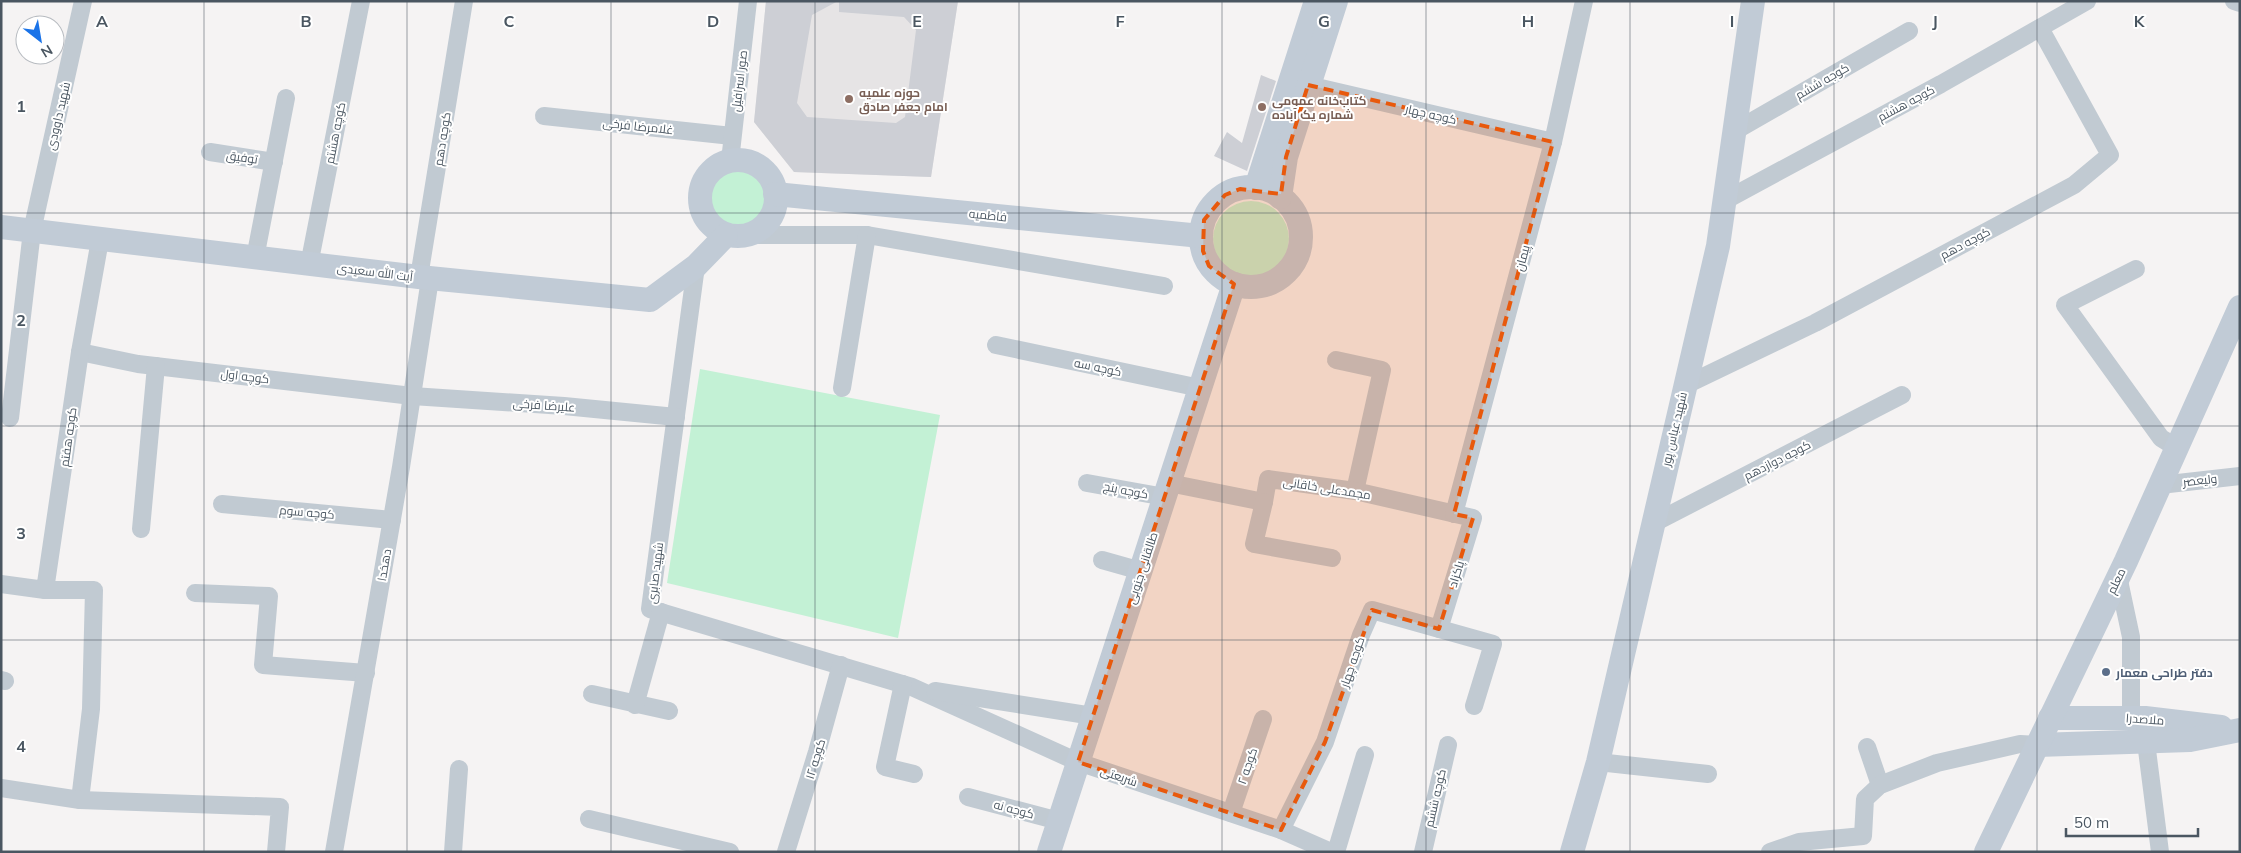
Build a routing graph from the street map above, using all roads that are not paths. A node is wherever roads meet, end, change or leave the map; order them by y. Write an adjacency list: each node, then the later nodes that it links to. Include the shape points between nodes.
1 (84, 1): 28 (street, شهید داوودی)
2 (361, 1): 34 (street, کوچه هشتم)
3 (464, 1): 37 (street, کوچه دهم)
4 (748, 1): 18 (street, صور اسرافیل)
5 (1316, 1): 23 (street)
6 (1336, 1): 14 (street)
7 (1584, 1): 19 (street, پیمان)
8 (1753, 1): 17 (street, شهید عباس پور)
9 (2087, 1): 12 (street, کوچه هشتم)
10 (2234, 1): 11 (street)
11 (2240, 3)
12 (2040, 28): 26 (street, کوچه هشتم); 45 (street, کوچه دهم, via 2110,155 2074,185 1815,323)
13 (1909, 31): 17 (street, کوجه ششم)
14 (1308, 85): 19 (street, کوچه چهار); 25 (street, via 1286,157)
15 (286, 98): 22 (street)
16 (544, 116): 18 (street, غلامرضا فرخی)
17 (1735, 131): 26 (street, شهید عباس پور)
18 (732, 136): 21 (street, صور اسرافیل)
19 (1553, 142): 60 (street, پیمان)
20 (210, 152): 22 (street, توفیق)
21 (730, 161): 24 (street, via 742,160 765,171); 29 (street, via 718,165 708,174 702,184 701,209 715,229)
22 (274, 162): 33 (street)
23 (1256, 188): 25 (street); 31 (street, via 1224,195 1204,220)
24 (776, 194): 29 (street, via 769,219 757,231); 31 (street, فاطمیه)
25 (1280, 197): 38 (street, via 1298,222 1301,238 1298,253 1279,278 1265,285 1249,287)
26 (1724, 201): 45 (street, شهید عباس پور, via 1718,246)
27 (1, 227): 28 (street, آیت الله سعیدی)
28 (32, 231): 32 (street, آیت الله سعیدی); 51 (street, شهید داوودی)
29 (737, 235): 30 (street); 35 (street, آیت الله سعیدی)
30 (867, 235): 39 (street); 46 (street)
31 (1201, 236): 38 (street, via 1209,266)
32 (100, 240): 33 (street, آیت الله سعیدی); 42 (street, کوچه هفتم)
33 (255, 258): 34 (street, آیت الله سعیدی)
34 (309, 265): 37 (street, آیت الله سعیدی)
35 (696, 266): 37 (street, آیت الله سعیدی, via 650,300); 50 (street, شهید صابری)
36 (2136, 268): 52 (street, via 2065,305 2161,438)
37 (425, 278): 49 (street, دهخدا)
38 (1234, 284): 47 (street, طالقانی جنوبی)
39 (1164, 286)
40 (2240, 307): 52 (street, معلم)
41 (996, 345): 47 (street, کوچه سه)
42 (80, 352): 44 (street, کوچه اول); 70 (street, کوچه هفتم)
43 (1336, 360): 57 (street, via 1382,370)
44 (156, 366): 49 (street, کوچه اول); 64 (street)
45 (1684, 386): 63 (street, شهید عباس پور)
46 (842, 388)
47 (1200, 388): 56 (street, طالقانی جنوبی)
48 (1902, 395): 63 (street, کوچه دوازدهم)
49 (412, 396): 50 (street, علیرضا فرخی); 62 (street, دهخدا)
50 (676, 417): 72 (street, شهید صابری, via 650,609)
51 (10, 418)
52 (2177, 448): 55 (street, معلم)
53 (2240, 476): 55 (street, ولیعصر)
54 (1087, 483): 56 (street, کوچه پنج)
55 (2160, 485): 68 (street, معلم)
56 (1167, 490): 58 (street); 67 (street, طالقانی جنوبی)
57 (1355, 491): 58 (street, مجمدعلی خاقانی, via 1268,480); 60 (street, مجمدعلی خاقانی)
58 (1264, 502): 65 (street, via 1254,544)
59 (222, 504): 62 (street, کوچه سوم)
60 (1454, 514): 61 (street, مجمدعلی خاقانی)
61 (1472, 518): 73 (street, پاکزاد)
62 (392, 520): 75 (street, دهخدا)
63 (1652, 524): 92 (street, شهید عباس پور)
64 (141, 529)
65 (1332, 558)
66 (1102, 560): 67 (street)
67 (1141, 571): 81 (street, طالقانی جنوبی)
68 (2118, 576): 82 (street, via 2131,637); 83 (street, معلم)
69 (1, 584): 70 (street)
70 (45, 590): 99 (street, via 94,590 91,709)
71 (194, 593): 75 (street, via 269,596 263,664)
72 (661, 612): 74 (street, شهید صابری); 78 (street)
73 (1439, 629): 79 (street, کوجه چهار, via 1493,644); 103 (street, کوجه چهار, via 1372,610 1325,742)
74 (841, 665): 76 (street, شهید صابری); 108 (street, کوچه ۱۲)
75 (366, 673): 105 (street, دهخدا)
76 (908, 686): 81 (street); 91 (street, شریعتی); 94 (street, via 885,767)
77 (592, 694): 78 (street)
78 (635, 705): 80 (street)
79 (1474, 706)
80 (669, 711)
81 (1093, 716): 91 (street, طالقانی جنوبی)
82 (2131, 717): 83 (street, ملاصدرا); 85 (street, ملاصدرا)
83 (2050, 718): 88 (street, معلم)
84 (1262, 719): 100 (street, کوجه ۲)
85 (2240, 730): 86 (street, via 2190,740)
86 (2146, 742): 88 (street); 116 (street)
87 (1448, 745): 112 (street, کوچه ششم)
88 (2037, 745): 96 (street, via 2020,744 1937,763); 115 (street, معلم)
89 (1867, 747): 96 (street)
90 (1365, 756): 111 (street)
91 (1078, 762): 100 (street, شریعتی); 102 (street, طالقانی جنوبی)
92 (1598, 762): 95 (street); 113 (street, شهید عباس پور)
93 (459, 769): 106 (street)
94 (914, 774)
95 (1708, 774)
96 (1880, 784): 114 (street, via 1865,799 1863,836 1799,842)
97 (1, 788): 99 (street)
98 (968, 797): 102 (street, کوچه نه)
99 (80, 800): 104 (street, via 280,807)
100 (1231, 813): 103 (street, شریعتی)
101 (589, 819): 107 (street)
102 (1060, 821): 109 (street, طالقانی جنوبی)
103 (1281, 830): 110 (street, شریعتی)
104 (276, 852)
105 (334, 852)
106 (453, 852)
107 (730, 852)
108 (786, 852)
109 (1049, 852)
110 (1330, 852)
111 (1336, 852)
112 (1423, 852)
113 (1572, 852)
114 (1770, 852)
115 (1986, 852)
116 (2160, 852)

